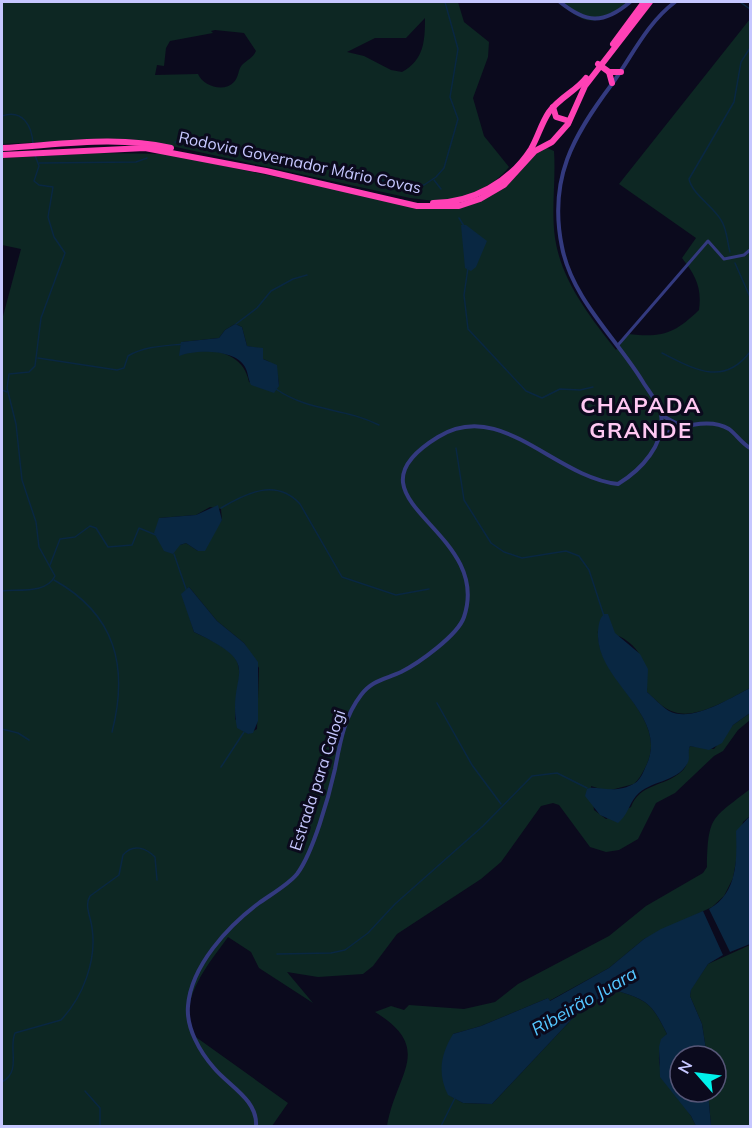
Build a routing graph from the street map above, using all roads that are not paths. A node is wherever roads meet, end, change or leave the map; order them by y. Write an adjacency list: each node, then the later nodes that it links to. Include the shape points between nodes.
1 (560, 2): 2 (street, via 578,16 590,19 618,11)
2 (630, 2)
3 (644, 2): 6 (highway, Rodovia Governador Mário Covas)
4 (650, 2): 6 (highway)
5 (675, 2): 8 (street, via 655,19)
6 (599, 65): 7 (highway); 10 (highway, Rodovia Governador Mário Covas); 11 (highway, Rodovia Governador Mário Covas)
7 (609, 72): 8 (highway); 9 (highway)
8 (621, 72): 9 (street)
9 (612, 83): 16 (street, via 572,142 561,178 558,208 568,268)
10 (553, 107): 11 (highway, via 556,117); 13 (highway, Rodovia Governador Mário Covas, via 531,148 505,177 471,197 439,203 147,142 44,145)
11 (569, 122): 13 (highway, Rodovia Governador Mário Covas, via 552,142 535,151 494,192 459,206 417,206 145,148 44,153)
12 (2, 148): 13 (highway, Rodovia Governador Mário Covas)
13 (25, 150): 14 (highway, Rodovia Governador Mário Covas)
14 (2, 155)
15 (750, 250): 16 (street, via 724,259 708,241)
16 (618, 345): 17 (street)
17 (661, 415): 18 (street); 19 (street, Estrada para Calogi)
18 (683, 427): 19 (street); 20 (street, via 717,424 728,428)
19 (658, 438): 21 (street, Estrada para Calogi, via 647,461 618,484 600,482 522,440 474,424 439,436 415,453 406,465 401,478 404,493 453,550 469,581 465,614 448,641 403,671 378,680 361,694 341,734 321,816 296,876 245,914 213,950 194,981 188,1007 190,1029 214,1068 246,1098)
20 (750, 448)
21 (256, 1126)

